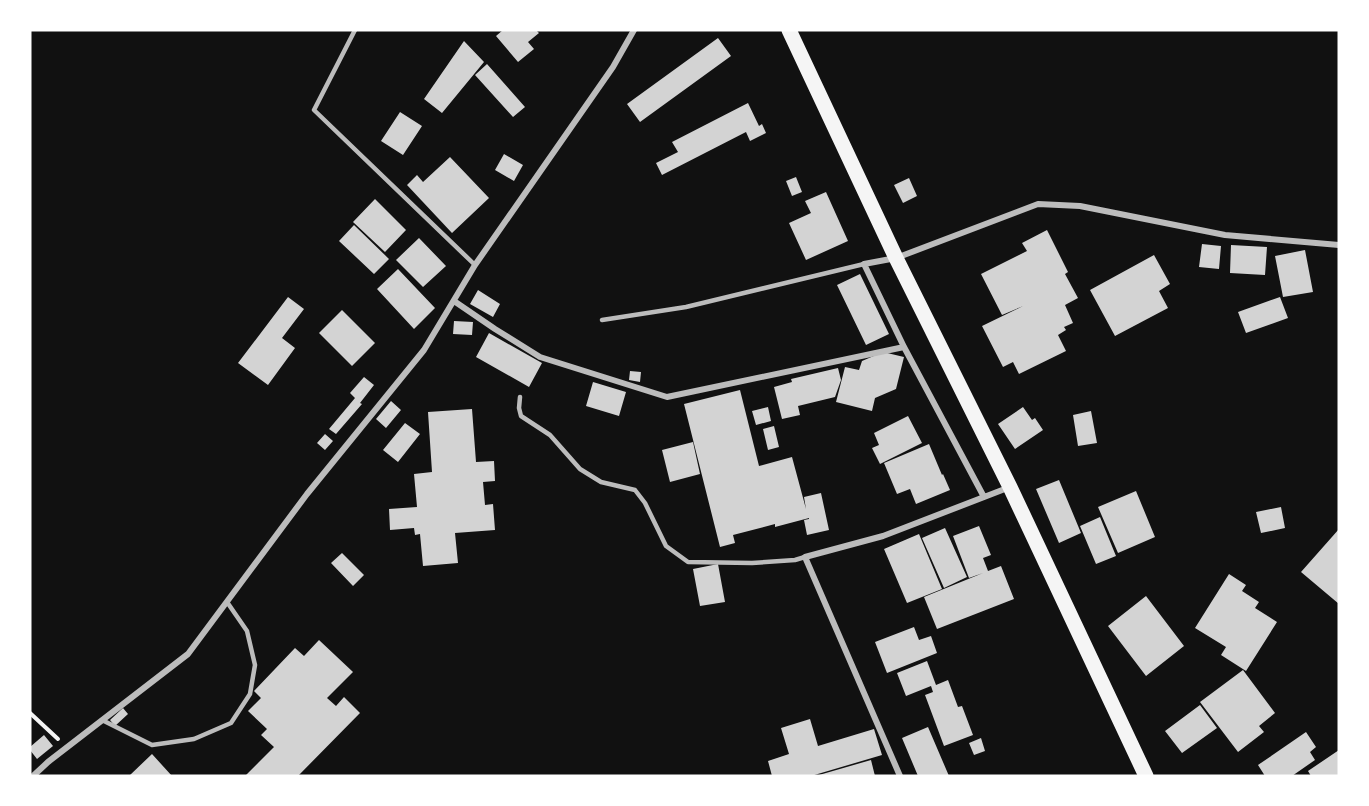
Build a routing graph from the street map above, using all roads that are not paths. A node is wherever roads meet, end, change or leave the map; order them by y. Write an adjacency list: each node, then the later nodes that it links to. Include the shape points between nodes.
1 (355, 30): 6 (lane, via 314,110)
2 (634, 30): 6 (street, via 613,68)
3 (789, 30): 5 (main road)
4 (1339, 245): 5 (street, via 1225,235 1080,206 1038,204)
5 (896, 258): 7 (street); 12 (main road)
6 (475, 264): 8 (street)
7 (864, 264): 9 (lane, via 686,307); 10 (street)
8 (454, 301): 10 (street, via 540,357 668,397); 15 (street, via 424,350 307,494)
9 (602, 320)
10 (903, 347): 13 (street)
11 (520, 397): 14 (lane, via 521,416 550,435 580,469 601,482 635,490 666,546 688,562 752,563)
12 (1010, 487): 13 (street); 19 (main road)
13 (984, 497): 14 (street, via 882,536)
14 (805, 557): 18 (street)
15 (226, 602): 16 (street, via 188,654); 16 (lane, via 247,631 255,665 250,694 231,723 194,739 152,745)
16 (102, 720): 17 (street)
17 (33, 776)
18 (900, 776)
19 (1146, 776)

